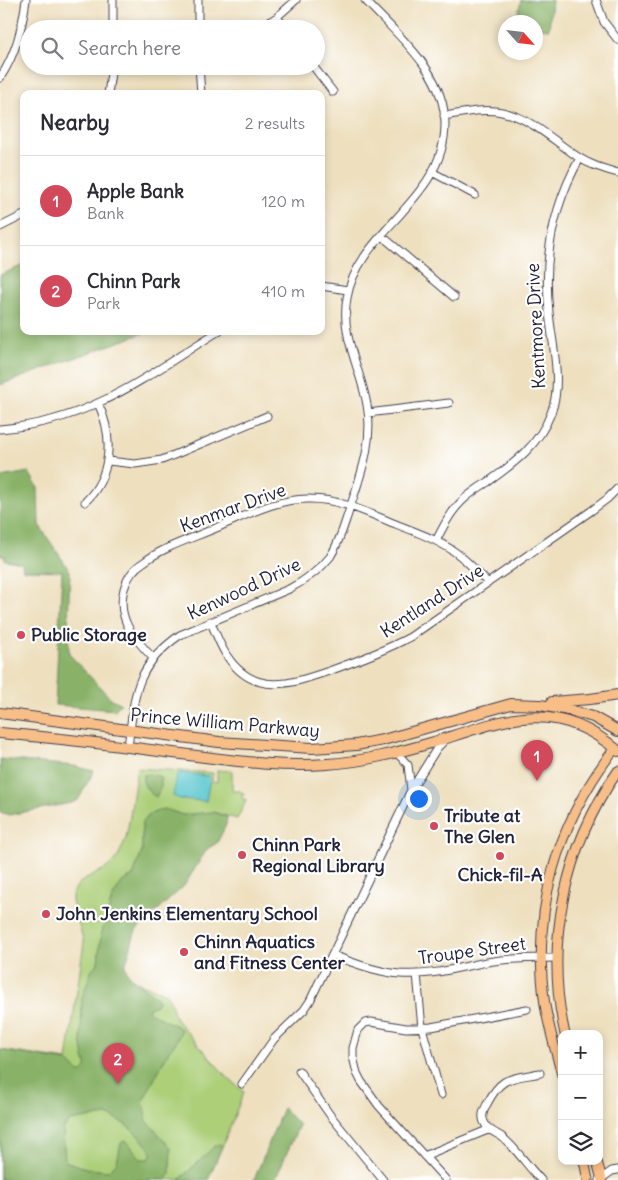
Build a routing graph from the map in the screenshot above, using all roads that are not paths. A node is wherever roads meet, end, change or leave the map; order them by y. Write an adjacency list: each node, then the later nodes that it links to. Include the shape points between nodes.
1 (26, 0): 8 (street)
2 (113, 0): 9 (street)
3 (198, 0): 10 (street)
4 (296, 0): 7 (street)
5 (365, 0): 22 (street, Kenwood Drive, via 426,67)
6 (596, 0): 14 (street, via 604,22)
7 (277, 17): 11 (street); 12 (street)
8 (22, 20)
9 (113, 20)
10 (198, 20)
11 (272, 20)
12 (279, 20)
13 (20, 31): 18 (street)
14 (618, 40)
15 (111, 75): 19 (street)
16 (199, 75): 20 (street)
17 (321, 75): 21 (street)
18 (0, 78)
19 (109, 90)
20 (200, 90)
21 (333, 92)
22 (444, 116): 23 (street, via 487,111 508,114 533,125); 24 (street, Kenwood Drive, via 442,148)
23 (580, 158): 25 (street); 43 (street, Kentmore Drive, via 563,192 549,247 547,290 556,374 552,411 533,446 511,466 469,494 449,517)
24 (432, 172): 26 (street); 29 (street, Kenwood Drive)
25 (618, 173)
26 (475, 195)
27 (20, 217): 28 (street)
28 (0, 227)
29 (382, 236): 31 (street, Kenwood Drive, via 360,262); 32 (street)
30 (325, 287): 31 (street)
31 (348, 290): 36 (street, Kenwood Drive, via 347,331)
32 (454, 297)
33 (212, 335): 34 (street)
34 (98, 403): 38 (street, via 53,420); 39 (street, via 106,425)
35 (449, 403): 36 (street)
36 (368, 413): 42 (street, Kenwood Drive, via 367,452)
37 (267, 416): 39 (street, via 162,460 135,464)
38 (0, 430)
39 (108, 461): 41 (street, via 97,488)
40 (618, 488): 44 (street, Kentland Drive)
41 (85, 502)
42 (350, 506): 43 (street, Kenmar Drive); 45 (street, Kenwood Drive, via 336,547 313,574 288,589); 46 (street, Kenmar Drive, via 323,499 303,499 268,507 144,561 128,579 122,605 131,634)
43 (436, 541): 44 (street, Kenmar Drive, via 468,561)
44 (488, 583): 45 (street, Kentland Drive, via 397,644 355,662 290,683 270,684 245,674 226,654)
45 (210, 622): 46 (street, Kenwood Drive, via 180,635)
46 (153, 658): 50 (street, Kenwood Drive, via 139,680)
47 (618, 695): 48 (highway)
48 (524, 704): 50 (highway, Prince William Parkway, via 497,707 383,740 332,748 227,743); 51 (highway, Prince William Parkway, via 555,706 586,714)
49 (0, 713): 50 (highway, Prince William Parkway)
50 (130, 731): 54 (street, Kenwood Drive)
51 (618, 731)
52 (0, 733): 54 (highway, Prince William Parkway)
53 (449, 737): 55 (highway, Prince William Parkway, via 496,722 543,718 590,730); 56 (highway, Prince William Parkway); 58 (street, via 437,748)
54 (128, 747): 56 (highway, Prince William Parkway, via 294,765 346,762)
55 (617, 748): 60 (main road, via 588,786 557,853 547,893)
56 (396, 752): 58 (street, via 408,766)
57 (618, 771): 61 (main road, via 594,808 576,850 562,902)
58 (411, 790): 59 (street)
59 (334, 955): 62 (street, Troupe Street, via 369,968); 69 (street, via 304,1010 274,1040)
60 (541, 958): 61 (street, Troupe Street); 62 (street, Troupe Street, via 500,960); 66 (main road, via 545,1006)
61 (557, 958): 65 (main road, via 559,1004)
62 (417, 974): 64 (street)
63 (527, 1009): 64 (street)
64 (422, 1028): 70 (street); 72 (street, via 365,1023 356,1037 353,1057 357,1073 371,1095)
65 (564, 1030)
66 (558, 1059)
67 (299, 1071): 76 (street)
68 (540, 1073): 71 (street, via 506,1080 496,1088 483,1116)
69 (242, 1084)
70 (441, 1096)
71 (490, 1129): 72 (street); 78 (street, via 506,1141)
72 (424, 1156): 77 (street)
73 (585, 1165): 79 (main road)
74 (598, 1165): 80 (main road)
75 (618, 1170): 80 (street)
76 (383, 1180)
77 (446, 1180)
78 (541, 1180)
79 (588, 1180)
80 (601, 1180)

